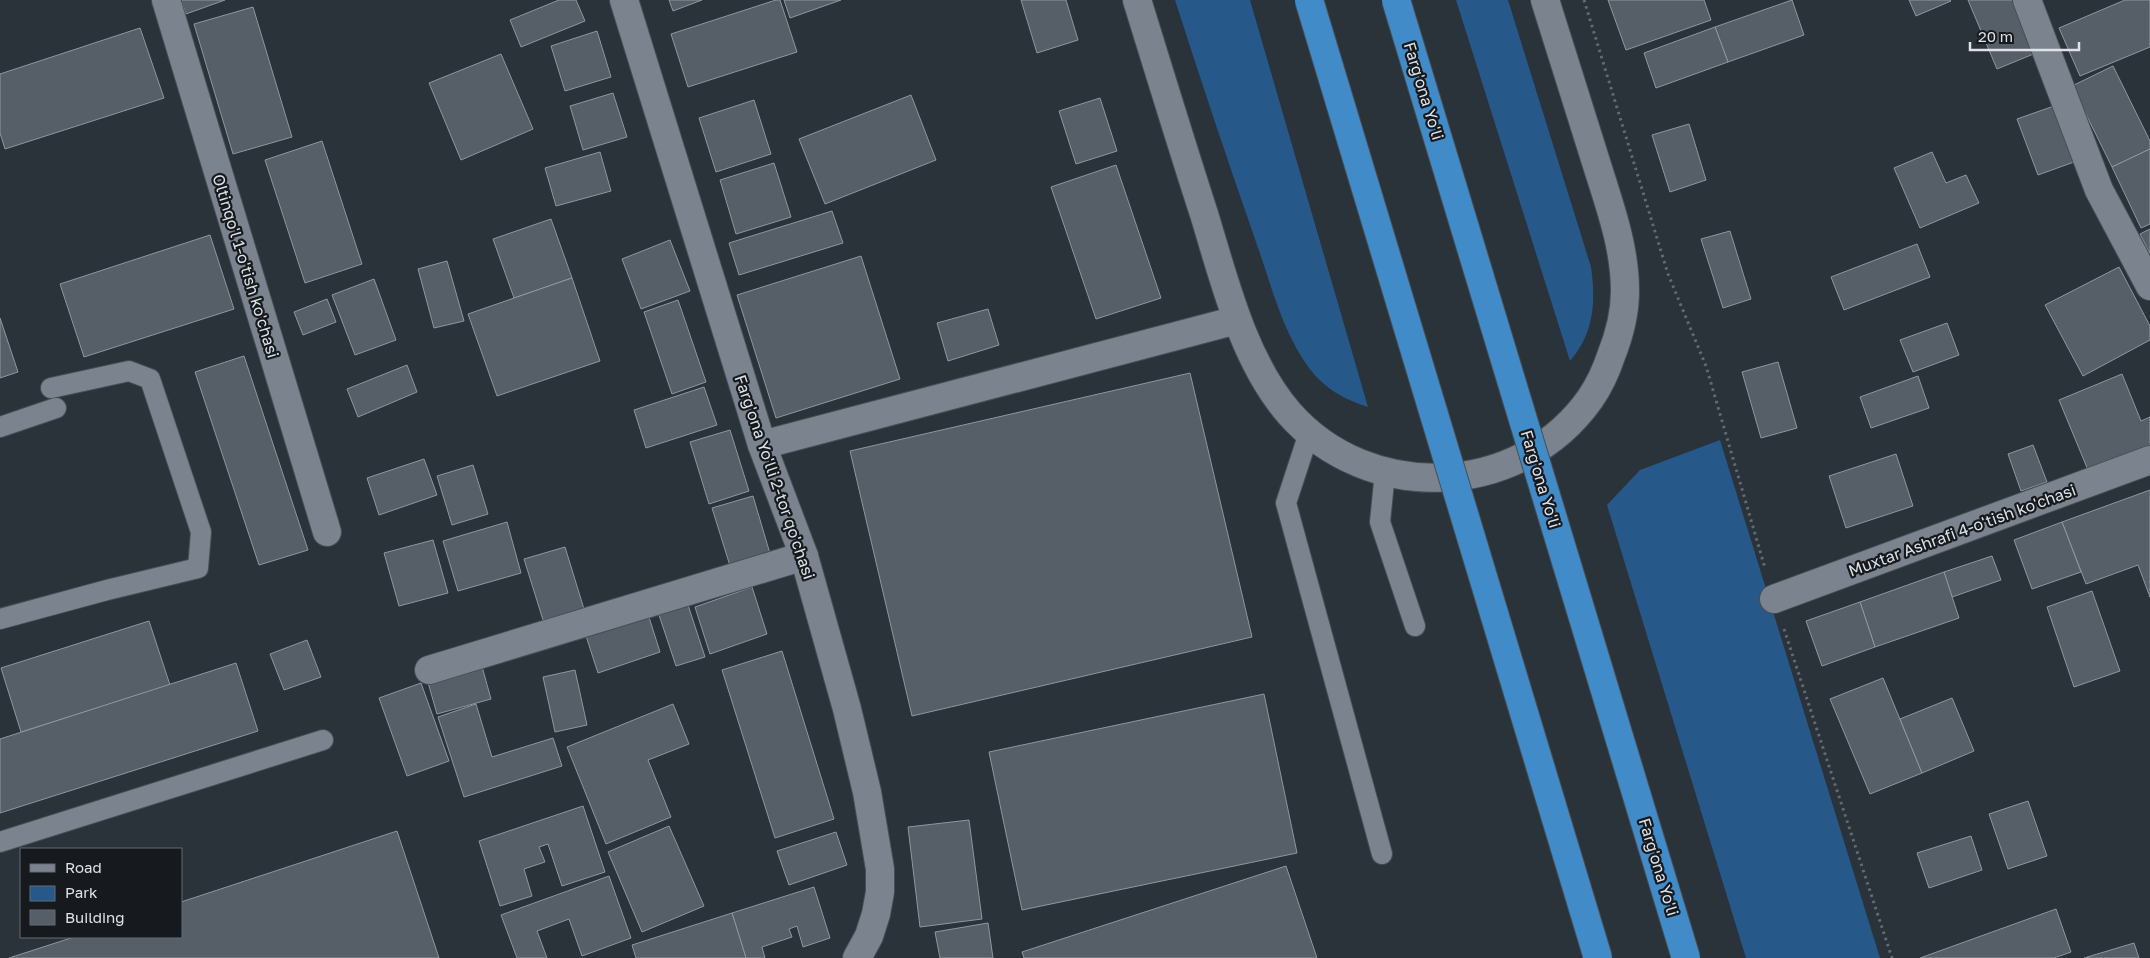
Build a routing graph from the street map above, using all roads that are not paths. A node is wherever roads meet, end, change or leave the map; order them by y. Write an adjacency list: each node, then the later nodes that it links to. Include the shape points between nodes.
1 (166, 0): 17 (street, Oltinqo'l 1-o'tish ko'chasi)
2 (624, 0): 14 (street, Farg'ona Yo'lli 2-tor qo'chasi)
3 (1137, 0): 9 (street)
4 (1309, 0): 27 (main road, bridge)
5 (1396, 0): 28 (main road, Farg'ona Yo'li, bridge)
6 (1545, 0): 16 (street, via 1618,234 1625,292 1615,347 1590,399 1571,421 1524,456 1499,468 1442,479)
7 (2027, 0): 8 (street, via 2099,190)
8 (2150, 286)
9 (1237, 320): 13 (street, via 1272,388 1288,412); 14 (street)
10 (51, 388): 20 (lane, via 129,371 150,379 201,532 198,568)
11 (56, 408): 12 (lane)
12 (0, 427)
13 (1309, 433): 16 (street, via 1358,463); 25 (lane, via 1286,503)
14 (762, 444): 18 (street, Farg'ona Yo'lli 2-tor qo'chasi)
15 (2150, 460): 19 (street, Muxtar Ashrafi 4-o'tish ko'chasi)
16 (1385, 472): 21 (lane, via 1380,522)
17 (326, 532)
18 (804, 556): 22 (street); 26 (street, Farg'ona Yo'lli 2-tor qo'chasi, via 847,709 867,792 880,869 876,914 870,936)
19 (1774, 599)
20 (0, 619)
21 (1415, 626)
22 (429, 670)
23 (323, 740): 24 (lane)
24 (0, 842)
25 (1382, 854)
26 (857, 958)
27 (1598, 958)
28 (1686, 958)

